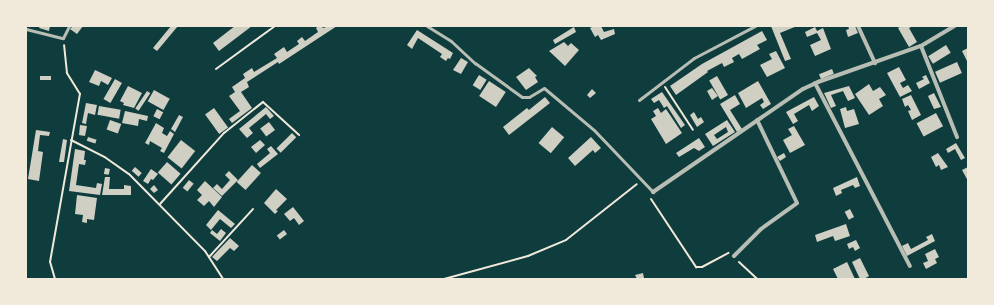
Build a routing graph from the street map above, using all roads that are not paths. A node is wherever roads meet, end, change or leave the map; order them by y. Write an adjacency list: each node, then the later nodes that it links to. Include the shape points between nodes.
1 (68, 26): 6 (lane, via 63,38)
2 (426, 26): 13 (lane, via 451,41 475,63 522,96 529,97 544,88 594,130)
3 (755, 26): 10 (lane, via 694,58)
4 (858, 26): 8 (street)
5 (954, 26): 7 (street)
6 (26, 29)
7 (921, 46): 8 (street); 12 (street)
8 (875, 63): 9 (street)
9 (815, 83): 11 (street); 15 (street)
10 (639, 100)
11 (757, 120): 13 (street); 14 (street, via 797,203 761,229)
12 (957, 137)
13 (653, 192)
14 (734, 256)
15 (910, 266)

